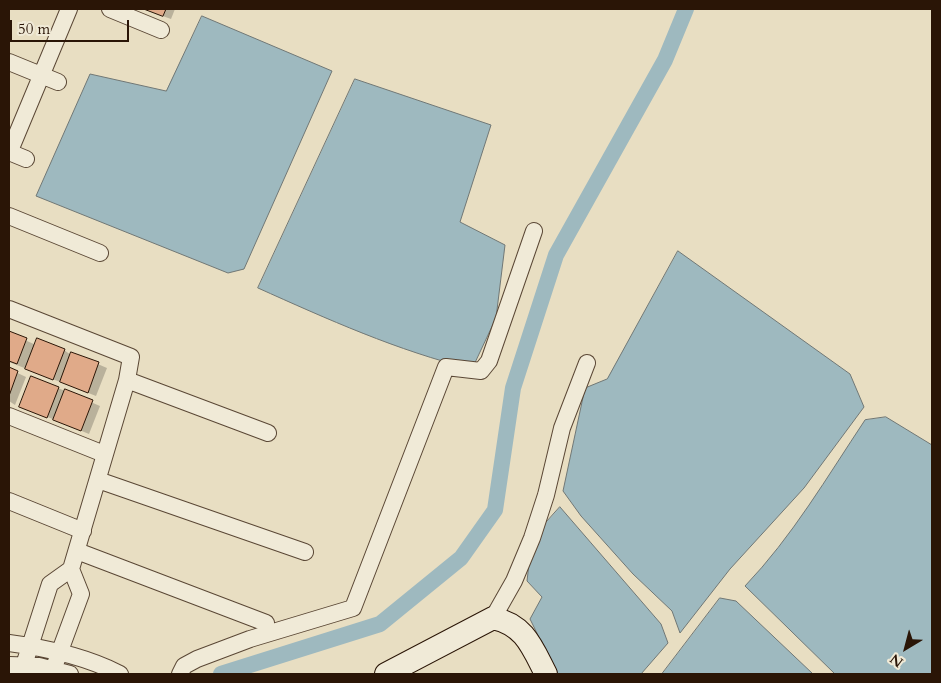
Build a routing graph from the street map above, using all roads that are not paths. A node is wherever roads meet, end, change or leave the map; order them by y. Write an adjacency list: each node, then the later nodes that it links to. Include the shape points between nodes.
1 (69, 9): 5 (street)
2 (110, 9): 3 (street)
3 (161, 30)
4 (9, 62): 5 (street)
5 (41, 75): 6 (street); 7 (street)
6 (58, 82)
7 (9, 152): 8 (street)
8 (26, 159)
9 (9, 216): 11 (street)
10 (534, 231): 33 (street, via 489,361 482,371 446,367 353,608 215,652 184,666)
11 (100, 253)
12 (9, 309): 14 (street, via 132,358)
13 (587, 363): 24 (street, via 562,428 532,538 514,581)
14 (128, 380): 16 (street); 17 (street)
15 (9, 416): 17 (street)
16 (268, 433)
17 (104, 454): 18 (street)
18 (98, 480): 20 (street); 22 (street)
19 (9, 501): 20 (street)
20 (83, 531): 21 (street)
21 (77, 551): 23 (street); 25 (street)
22 (305, 552)
23 (71, 569): 27 (street, via 50,584); 28 (street, via 81,594)
24 (492, 618): 34 (street); 35 (street, via 506,620 516,626 530,642)
25 (266, 624)
26 (9, 643): 27 (street)
27 (29, 646): 28 (street); 29 (street)
28 (60, 652): 30 (street); 32 (street)
29 (16, 665): 30 (street)
30 (53, 670): 31 (street)
31 (70, 674)
32 (120, 674)
33 (180, 674)
34 (386, 674)
35 (546, 674)

